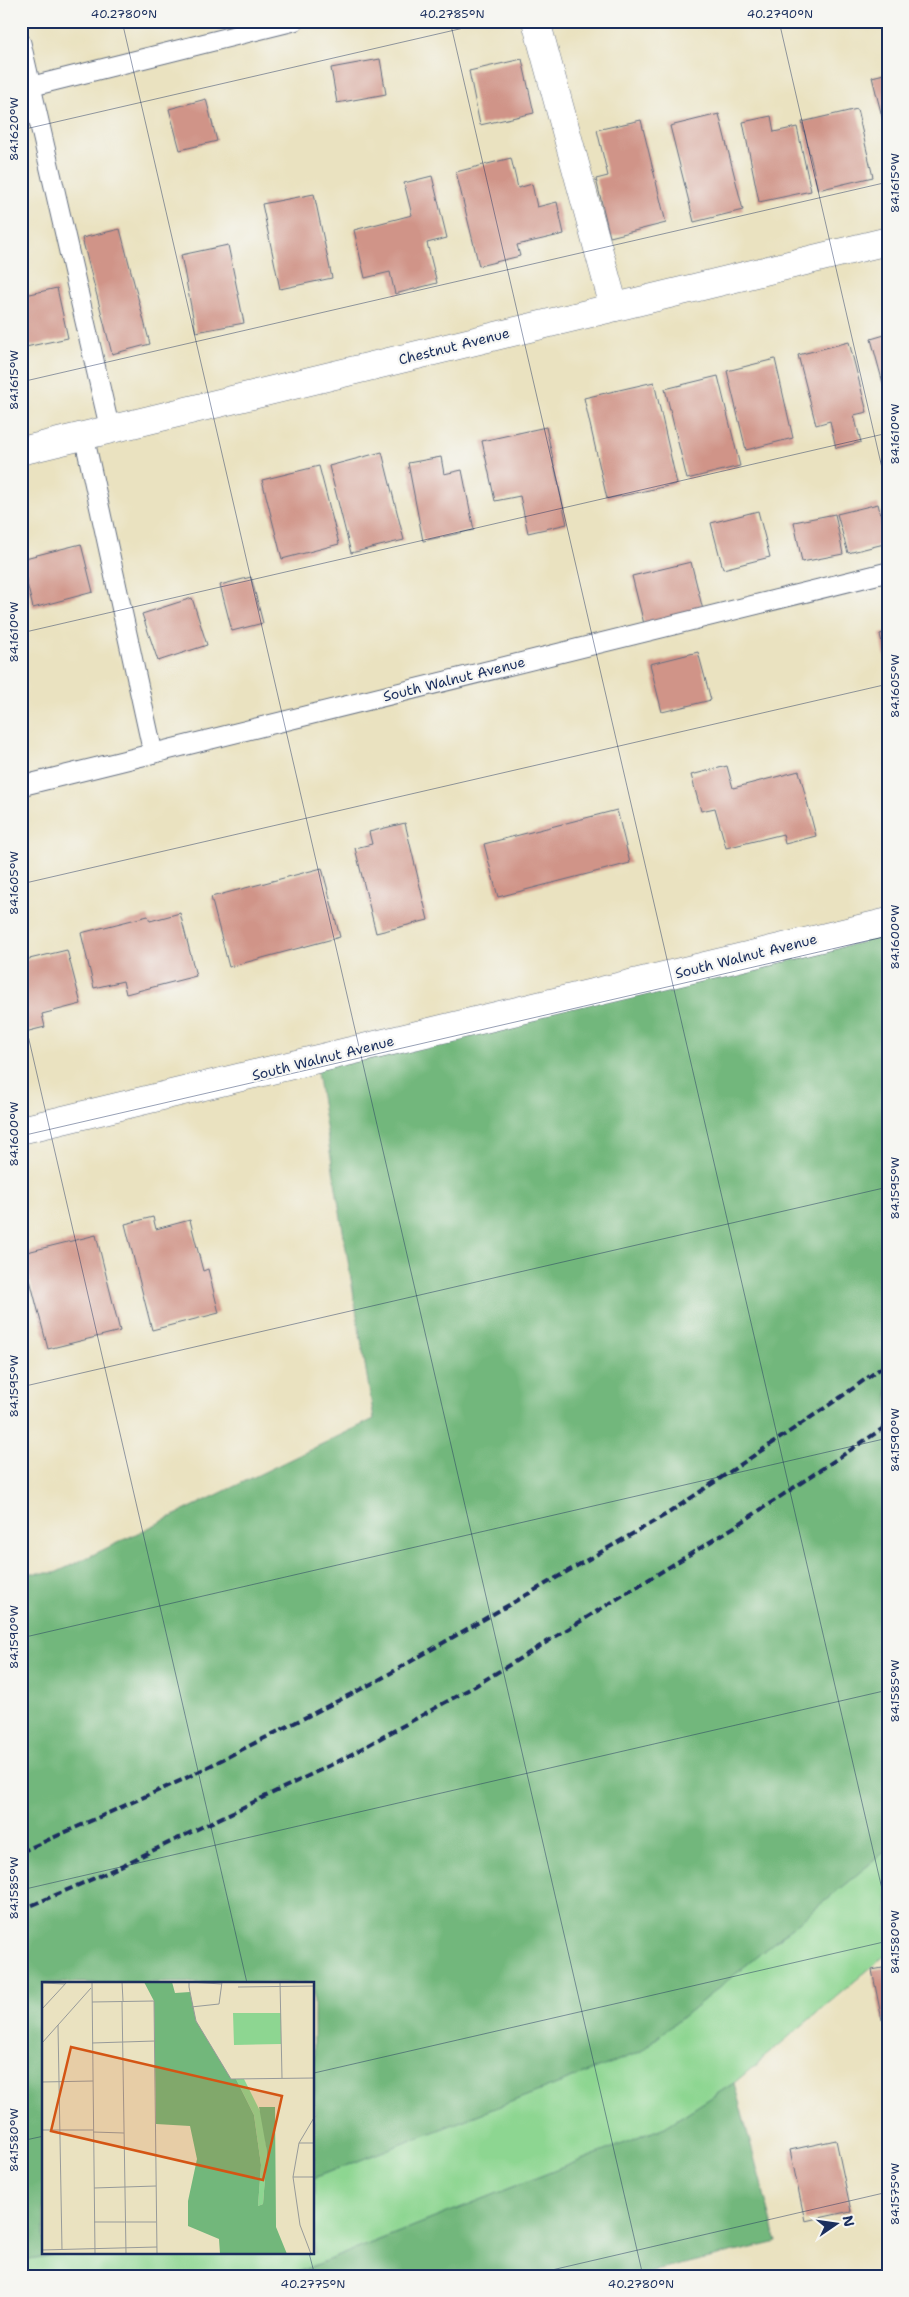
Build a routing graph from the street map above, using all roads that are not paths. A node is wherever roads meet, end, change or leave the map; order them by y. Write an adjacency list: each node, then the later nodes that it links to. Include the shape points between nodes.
1 (294, 21): 4 (lane)
2 (536, 21): 6 (street)
3 (21, 42): 4 (lane)
4 (27, 88): 7 (lane)
5 (888, 241): 6 (street, Chestnut Avenue)
6 (614, 307): 7 (street, Chestnut Avenue)
7 (97, 433): 8 (street, Chestnut Avenue); 10 (lane)
8 (21, 451)
9 (888, 572): 10 (lane, South Walnut Avenue)
10 (153, 753): 11 (lane, South Walnut Avenue)
11 (21, 786)
12 (888, 922): 13 (street, South Walnut Avenue)
13 (21, 1130)

